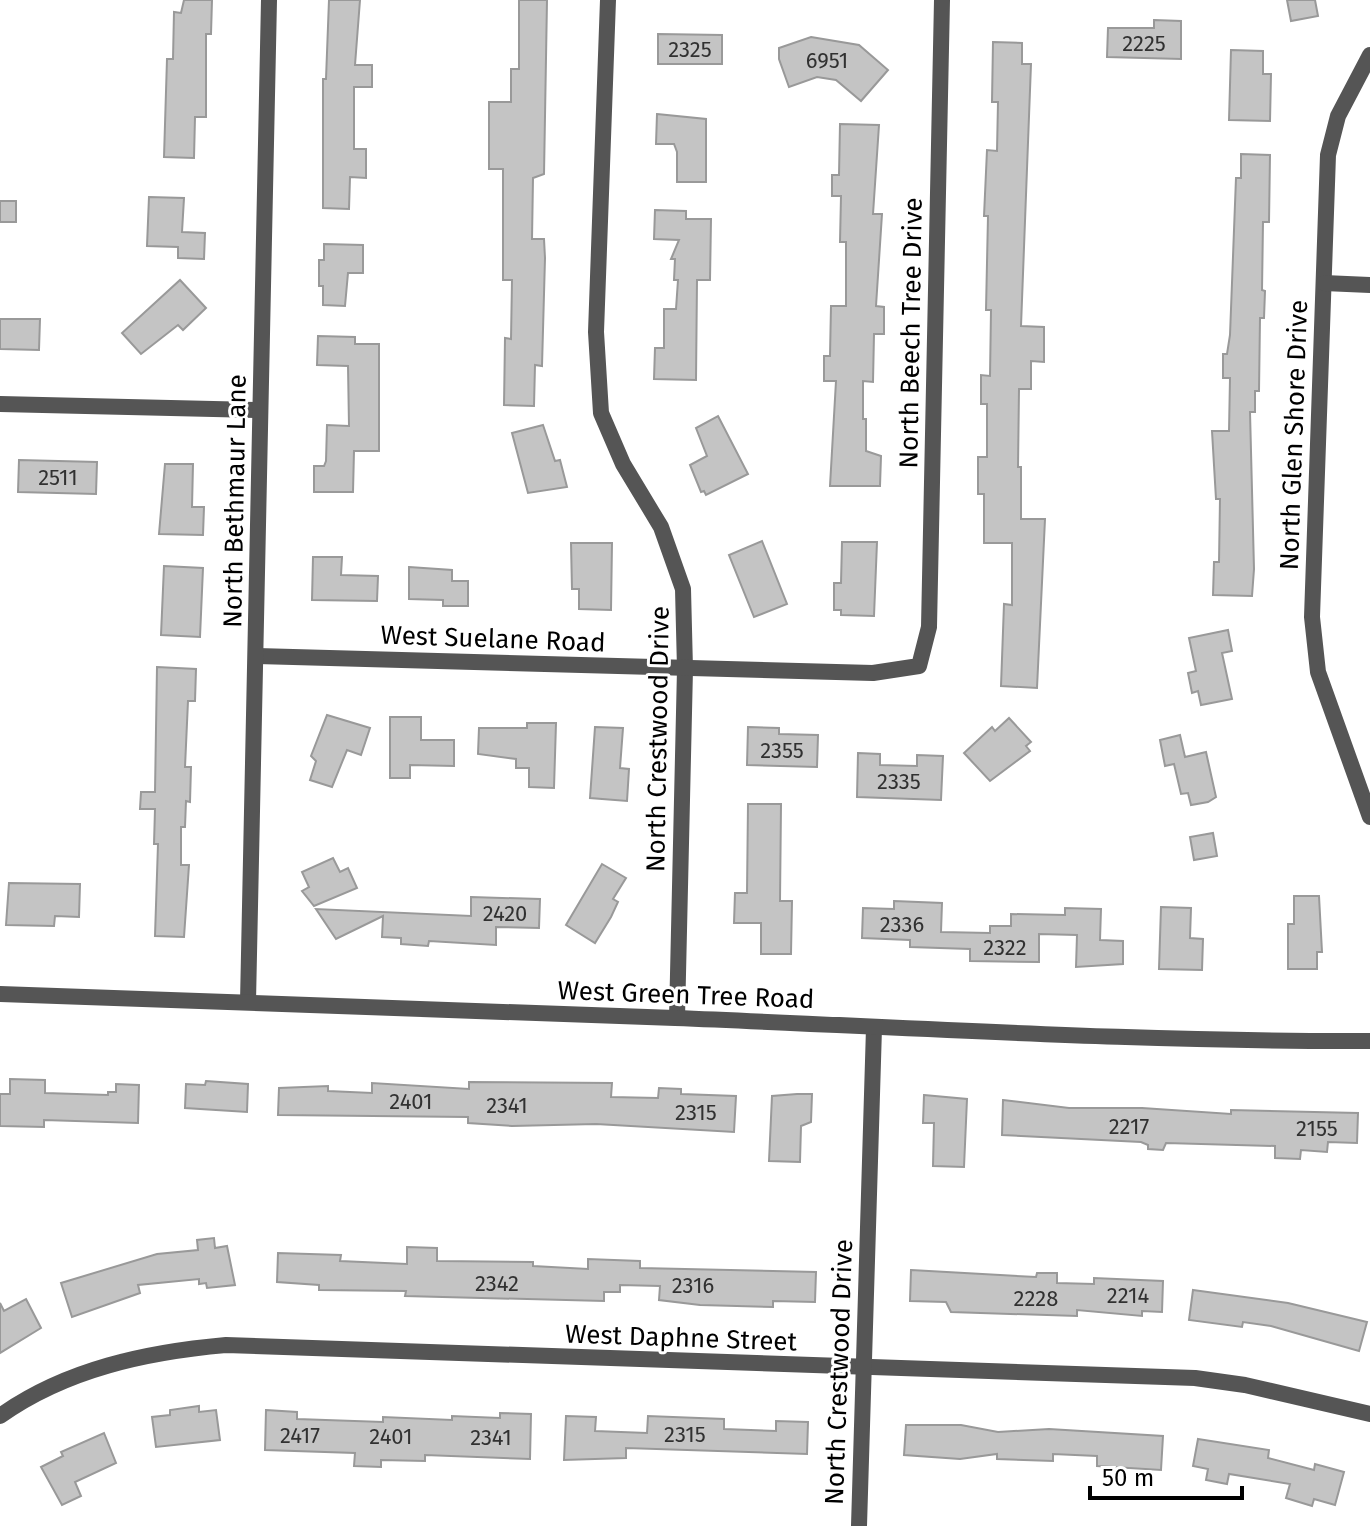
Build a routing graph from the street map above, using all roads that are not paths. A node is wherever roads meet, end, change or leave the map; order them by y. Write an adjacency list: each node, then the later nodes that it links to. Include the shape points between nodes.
1 (269, 0): 8 (street, North Bethmaur Lane)
2 (608, 0): 11 (street, North Crestwood Drive, via 596,332 601,413 623,464 661,527 683,589)
3 (942, 0): 10 (street, North Beech Tree Drive, via 929,627)
4 (1370, 55): 5 (street, North Glen Shore Drive, via 1338,116 1328,155)
5 (1324, 283): 6 (street); 12 (street, North Glen Shore Drive, via 1313,648)
6 (1370, 285)
7 (0, 404): 8 (street)
8 (259, 410): 9 (street, North Bethmaur Lane)
9 (257, 656): 11 (street, West Suelane Road); 14 (street, North Bethmaur Lane)
10 (919, 666): 11 (street, West Suelane Road, via 873,673)
11 (685, 669): 15 (street, North Crestwood Drive)
12 (1370, 817)
13 (0, 994): 14 (street, West Green Tree Road)
14 (248, 1002): 15 (street, West Green Tree Road)
15 (677, 1018): 16 (street, West Green Tree Road)
16 (874, 1028): 17 (street, West Green Tree Road); 18 (street, North Crestwood Drive)
17 (1370, 1041)
18 (863, 1369): 19 (street, West Daphne Street, via 1195,1378); 20 (street, West Daphne Street, via 226,1345 111,1364 63,1382); 21 (street, North Crestwood Drive)
19 (1370, 1414)
20 (0, 1416)
21 (859, 1526)

